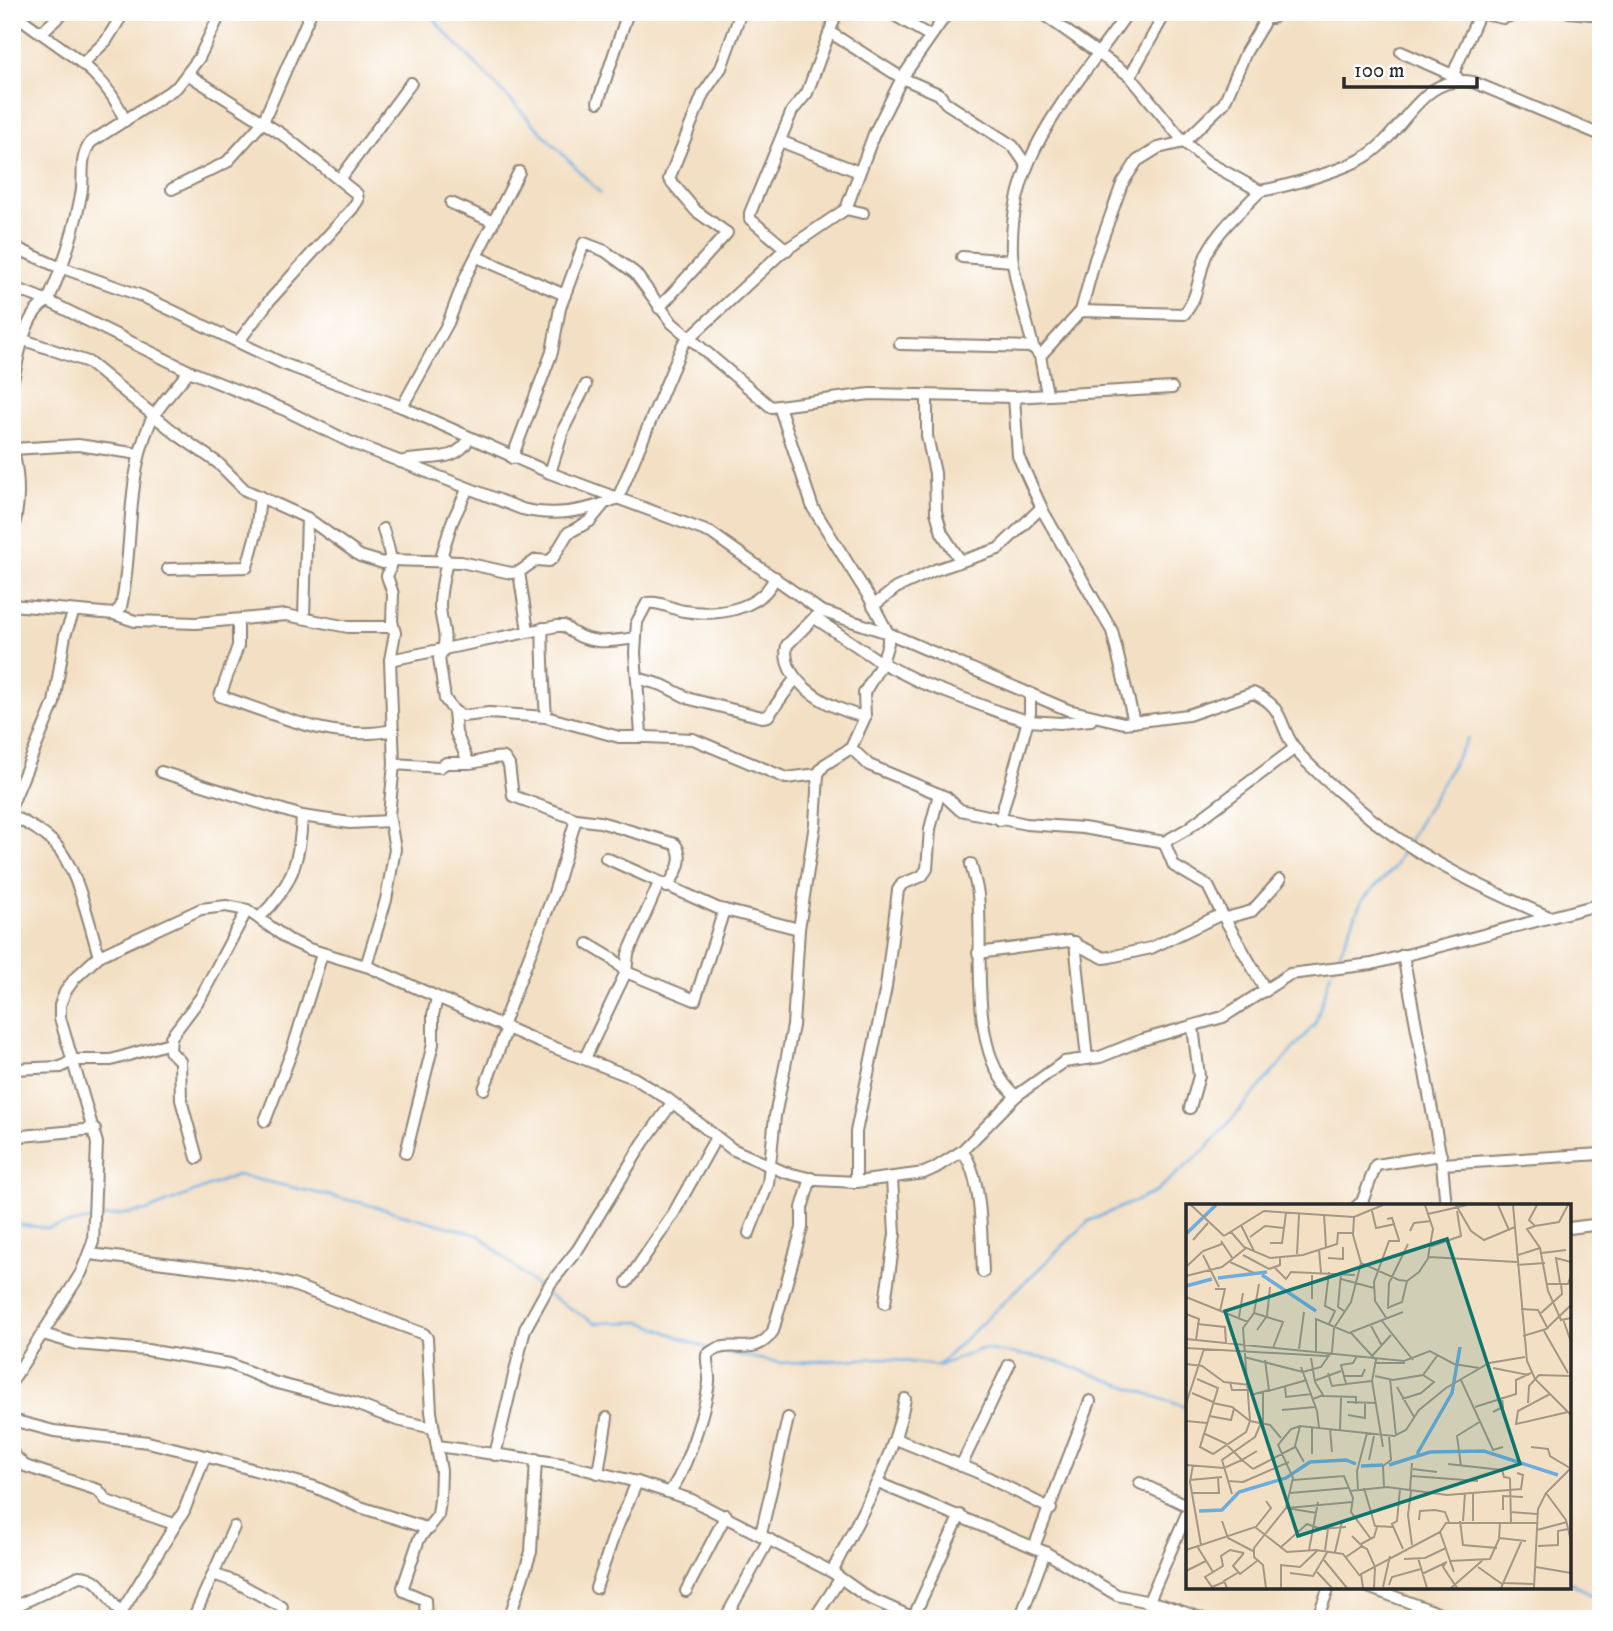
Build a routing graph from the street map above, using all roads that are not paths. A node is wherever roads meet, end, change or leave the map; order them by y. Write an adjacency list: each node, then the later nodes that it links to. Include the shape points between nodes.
1 (13, 12): 20 (street)
2 (64, 12): 20 (street)
3 (124, 12): 25 (street, via 106,41)
4 (220, 12): 26 (street)
5 (311, 12): 33 (street)
6 (628, 12): 31 (street)
7 (741, 12): 56 (street, via 721,68 702,94 668,179 696,211 727,233)
8 (837, 12): 21 (street)
9 (889, 12): 22 (street)
10 (948, 12): 22 (street)
11 (1040, 12): 24 (street)
12 (1128, 12): 24 (street)
13 (1166, 12): 27 (street)
14 (1279, 12): 18 (street, via 1272,18)
15 (1523, 12): 17 (street, via 1503,18)
16 (1569, 12): 19 (street)
17 (1480, 13): 28 (street)
18 (1264, 15): 36 (street, via 1224,103)
19 (1601, 15)
20 (42, 32): 25 (street)
21 (831, 33): 29 (street); 35 (street, via 807,93 792,111)
22 (930, 36): 29 (street)
23 (1401, 52): 28 (street)
24 (1100, 54): 27 (street); 37 (street, via 1052,114)
25 (82, 64): 32 (street, via 111,89)
26 (189, 75): 32 (street); 33 (street)
27 (1130, 76): 36 (street)
28 (1456, 77): 34 (street); 42 (street, via 1429,92 1374,152 1362,159)
29 (902, 78): 37 (street, via 939,94 1013,146); 39 (street)
30 (411, 83): 40 (street)
31 (598, 102)
32 (125, 121): 52 (street, via 86,150 82,193)
33 (263, 122): 40 (street); 41 (street, via 227,162)
34 (1601, 135)
35 (780, 141): 39 (street); 48 (street, via 750,219)
36 (1184, 142): 42 (street, via 1209,163); 57 (street, via 1158,148 1137,161 1122,184)
37 (1027, 166): 51 (street, via 1013,222)
38 (519, 172): 46 (street)
39 (859, 172): 44 (street)
40 (340, 179): 60 (street, via 358,200)
41 (172, 188)
42 (1260, 191): 57 (street, via 1213,243 1184,314)
43 (452, 203): 46 (street)
44 (846, 209): 45 (street); 48 (street)
45 (863, 213)
46 (494, 222): 49 (street)
47 (12, 246): 52 (street)
48 (787, 250): 58 (street, via 703,323)
49 (477, 257): 54 (street); 70 (street)
50 (962, 257): 51 (street)
51 (1012, 261): 62 (street)
52 (63, 267): 55 (street); 60 (street, via 142,296)
53 (12, 287): 55 (street)
54 (565, 295): 56 (street, via 584,243 605,251 635,273); 76 (street, via 552,352)
55 (48, 301): 59 (street, via 33,315); 63 (street)
56 (659, 308): 58 (street)
57 (1081, 312): 62 (street)
58 (692, 338): 71 (street, via 765,405); 81 (street, via 678,351)
59 (24, 340): 64 (street); 72 (street, via 88,362)
60 (239, 341): 70 (street, via 284,364)
61 (900, 344): 62 (street)
62 (1037, 351): 67 (street)
63 (189, 372): 72 (street); 77 (street)
64 (12, 383)
65 (586, 385): 78 (street, via 564,428)
66 (1172, 388): 67 (street)
67 (1047, 394): 69 (street)
68 (927, 396): 69 (street); 71 (street, via 870,394); 88 (street, via 936,512 942,533)
69 (1014, 397): 83 (street, via 1018,456)
70 (402, 408): 73 (street)
71 (780, 409): 94 (street, via 813,508)
72 (155, 416): 75 (street); 80 (street, via 218,463 245,490)
73 (469, 439): 76 (street); 77 (street, via 459,453 449,457 420,456)
74 (13, 448): 75 (street, via 78,444); 86 (street, via 18,468)
75 (139, 454): 96 (street, via 132,487 125,591)
76 (512, 458): 78 (street)
77 (400, 462): 79 (street)
78 (550, 473): 81 (street)
79 (468, 488): 82 (street, via 543,514); 89 (street, via 443,548)
80 (260, 496): 84 (street); 90 (street, via 247,567)
81 (618, 498): 82 (street); 92 (street, via 720,538)
82 (603, 505): 91 (street, via 590,521 568,533 549,561 536,560)
83 (1041, 508): 88 (street, via 998,549); 118 (street, via 1112,631)
84 (307, 518): 87 (street, via 360,556 383,563); 98 (street)
85 (383, 529): 87 (street)
86 (12, 532)
87 (390, 560): 89 (street); 101 (street)
88 (960, 560): 94 (street, via 896,588)
89 (447, 561): 91 (street); 107 (street, via 440,604 446,625)
90 (168, 569)
91 (519, 572): 103 (street)
92 (775, 577): 97 (street); 106 (street, via 768,589 736,611 683,611 647,603 637,622)
93 (12, 605): 95 (street)
94 (873, 606): 105 (street)
95 (74, 611): 96 (street); 128 (street, via 65,635 54,704)
96 (114, 614): 100 (street, via 135,621)
97 (818, 614): 99 (street); 104 (street); 111 (street, via 787,645)
98 (304, 616): 100 (street); 101 (street, via 348,627)
99 (841, 618): 104 (street); 105 (street)
100 (237, 621): 119 (street, via 238,646 220,696 343,734)
101 (392, 627): 108 (street, via 395,639)
102 (543, 628): 103 (street); 106 (street, via 564,626 597,643); 114 (street)
103 (528, 631): 107 (street)
104 (834, 633): 109 (street)
105 (888, 633): 109 (street); 112 (street)
106 (636, 638): 110 (street)
107 (444, 650): 108 (street); 113 (street, via 439,658 442,684)
108 (390, 660): 119 (street)
109 (882, 663): 115 (street, via 864,693); 117 (street, via 922,683)
110 (637, 678): 111 (street, via 690,699 762,717 768,716); 120 (street, via 640,729)
111 (795, 679): 115 (street, via 837,707)
112 (1030, 693): 116 (street); 117 (street)
113 (454, 711): 114 (street, via 463,716); 123 (street)
114 (546, 717): 120 (street, via 619,737)
115 (865, 717): 121 (street)
116 (1098, 720): 117 (street); 118 (street)
117 (1028, 721): 132 (street)
118 (1134, 722): 122 (street, via 1188,715 1253,693 1276,707)
119 (393, 730): 124 (street)
120 (647, 737): 126 (street, via 692,739 786,778)
121 (851, 748): 126 (street); 127 (street, via 869,765)
122 (1295, 748): 134 (street); 143 (street, via 1352,804 1393,836 1468,880)
123 (465, 763): 124 (street, via 440,767); 131 (street, via 504,758 513,796)
124 (394, 764): 133 (street)
125 (161, 772): 130 (street)
126 (818, 774): 145 (street, via 816,824)
127 (939, 794): 132 (street, via 960,810); 179 (street, via 927,869 898,890 886,987 856,1132)
128 (12, 804)
129 (12, 816): 151 (street, via 55,844 78,888)
130 (302, 816): 133 (street, via 350,823); 144 (street, via 293,871 281,897)
131 (576, 820): 138 (street, via 600,822 675,844 680,863); 156 (street, via 555,893)
132 (1000, 820): 134 (street)
133 (390, 821): 152 (street, via 393,867)
134 (1164, 842): 142 (street, via 1174,866 1208,886)
135 (606, 858): 138 (street)
136 (971, 863): 148 (street, via 978,894)
137 (1280, 880): 142 (street, via 1252,911)
138 (663, 885): 141 (street); 153 (street, via 628,954)
139 (1601, 904): 143 (street)
140 (247, 910): 144 (street); 151 (street, via 226,906 201,909); 158 (street, via 201,998)
141 (724, 910): 145 (street); 153 (street, via 695,1000)
142 (1224, 916): 146 (street, via 1151,948 1111,957 1104,958); 154 (street)
143 (1547, 916): 150 (street)
144 (260, 917): 149 (street, via 289,940)
145 (799, 929): 176 (street, via 793,1026 775,1116)
146 (1075, 942): 148 (street); 160 (street)
147 (588, 944): 153 (street)
148 (978, 953): 164 (street, via 984,1035 1004,1087)
149 (322, 954): 152 (street); 167 (street)
150 (1403, 955): 154 (street, via 1331,972 1290,974); 175 (street)
151 (99, 956): 161 (street, via 75,978 60,1005)
152 (366, 966): 155 (street)
153 (626, 972): 159 (street)
154 (1266, 991): 157 (street, via 1223,1017)
155 (437, 998): 156 (street); 172 (street, via 433,1044)
156 (504, 1027): 159 (street); 163 (street)
157 (1193, 1027): 160 (street); 166 (street, via 1199,1076)
158 (170, 1043): 161 (street, via 111,1060); 174 (street, via 170,1051 180,1061 181,1100)
159 (585, 1058): 165 (street, via 635,1078)
160 (1087, 1059): 164 (street, via 1064,1062)
161 (73, 1060): 162 (street, via 61,1067); 168 (street)
162 (12, 1069)
163 (484, 1089)
164 (1016, 1097): 171 (street)
165 (672, 1103): 170 (street); 202 (street, via 578,1249 550,1284 525,1329)
166 (1190, 1108)
167 (265, 1121)
168 (95, 1129): 169 (street); 185 (street)
169 (12, 1137)
170 (715, 1139): 176 (street); 187 (street)
171 (962, 1151): 178 (street, via 925,1173); 186 (street, via 976,1192)
172 (406, 1153)
173 (1601, 1154): 175 (street)
174 (197, 1158)
175 (1442, 1160): 180 (street, via 1376,1165); 181 (street)
176 (771, 1166): 177 (street); 184 (street)
177 (811, 1178): 179 (street); 209 (street, via 773,1331 762,1344 718,1347 707,1360 709,1382 691,1446)
178 (892, 1178): 179 (street); 188 (street, via 895,1234)
179 (856, 1182)
180 (1360, 1204)
181 (1446, 1204)
182 (1601, 1224): 183 (street)
183 (1571, 1228)
184 (748, 1233)
185 (90, 1254): 189 (street); 197 (street, via 245,1273 293,1285 419,1331 427,1338)
186 (983, 1272)
187 (627, 1282)
188 (885, 1303)
189 (43, 1334): 191 (street); 197 (street, via 77,1344 230,1364 273,1382)
190 (1009, 1365): 204 (street)
191 (12, 1381)
192 (905, 1399): 198 (street)
193 (1090, 1401): 211 (street)
194 (607, 1418): 205 (street)
195 (788, 1418): 218 (street)
196 (12, 1420): 201 (street)
197 (433, 1428): 199 (street)
198 (896, 1439): 204 (street); 207 (street)
199 (438, 1446): 202 (street); 217 (street, via 440,1500)
200 (12, 1453): 215 (street, via 25,1466 98,1490 107,1501)
201 (205, 1455): 215 (street, via 184,1511); 217 (street, via 316,1487 357,1506)
202 (495, 1455): 203 (street)
203 (536, 1459): 205 (street); 233 (street, via 531,1552)
204 (961, 1466): 211 (street)
205 (598, 1473): 206 (street)
206 (637, 1482): 209 (street); 222 (street)
207 (878, 1483): 213 (street); 221 (street)
208 (1140, 1483): 210 (street)
209 (669, 1492): 212 (street)
210 (1186, 1505)
211 (1051, 1509): 219 (street)
212 (726, 1515): 218 (street); 225 (street)
213 (960, 1515): 219 (street); 230 (street)
214 (1186, 1516): 226 (street)
215 (174, 1524): 229 (street)
216 (234, 1527): 220 (street)
217 (429, 1529): 232 (street, via 419,1539 403,1587 425,1601)
218 (765, 1536): 221 (street); 234 (street)
219 (1040, 1549): 226 (street, via 1118,1595); 236 (street)
220 (213, 1574): 227 (street); 231 (street)
221 (836, 1576): 230 (street, via 867,1597); 235 (street)
222 (596, 1588)
223 (1328, 1589): 238 (street)
224 (1373, 1589): 239 (street)
225 (686, 1591)
226 (1148, 1603): 237 (street)
227 (282, 1607)
228 (12, 1608): 229 (street, via 86,1576 99,1583)
229 (122, 1617)
230 (914, 1618)
231 (193, 1619)
232 (426, 1619)
233 (509, 1619)
234 (725, 1619)
235 (814, 1619)
236 (1020, 1619)
237 (1203, 1619)
238 (1317, 1619)
239 (1454, 1619)

